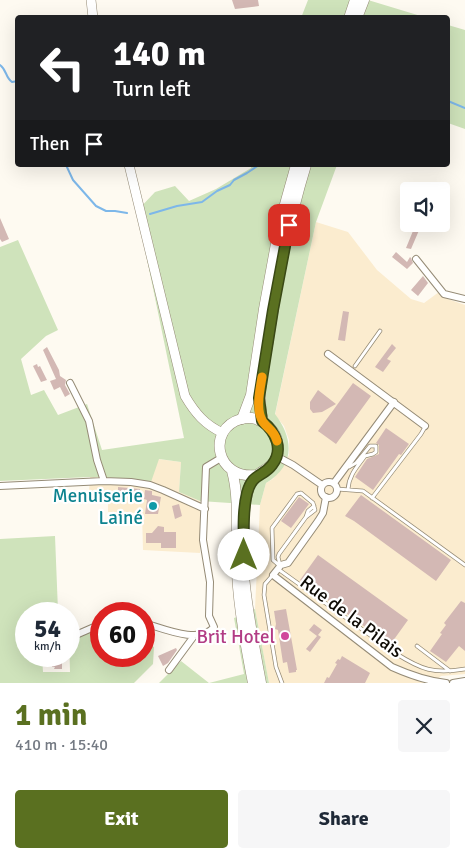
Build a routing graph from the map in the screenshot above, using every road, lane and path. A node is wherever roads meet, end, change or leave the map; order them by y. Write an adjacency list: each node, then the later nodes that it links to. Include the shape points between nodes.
1 (91, 0): 4 (main road)
2 (355, 0): 5 (main road)
3 (364, 0): 6 (main road)
4 (94, 15)
5 (350, 15)
6 (359, 15)
7 (128, 167): 20 (main road, via 185,396 202,420)
8 (295, 167): 17 (main road, via 280,222 251,395)
9 (305, 167): 18 (main road, via 289,225 273,310 259,398)
10 (416, 260): 11 (street, via 444,294)
11 (465, 299)
12 (380, 331): 14 (lane)
13 (328, 354): 16 (street)
14 (355, 366)
15 (70, 383): 26 (street, via 90,421)
16 (394, 402): 19 (street); 23 (street)
17 (242, 419): 18 (main road); 20 (main road)
18 (262, 421): 21 (main road, via 276,436)
19 (425, 426): 32 (lane)
20 (223, 433): 22 (main road, via 220,441)
21 (276, 456): 25 (main road, via 272,465); 27 (street)
22 (222, 458): 24 (main road); 33 (street, via 206,467)
23 (344, 469): 29 (street); 30 (lane, via 356,463 370,446 376,446 376,452 365,456 353,472)
24 (232, 471): 25 (main road, via 239,475); 44 (main road, via 237,497 240,607)
25 (256, 475): 45 (main road, via 247,495 244,517 244,568)
26 (104, 481): 28 (street); 33 (street, via 150,485)
27 (322, 485): 29 (street, via 326,482); 31 (street, via 321,492)
28 (0, 486)
29 (335, 486): 30 (lane); 31 (street, via 335,496)
30 (348, 489): 32 (lane, via 363,491)
31 (326, 498): 35 (street, via 318,521 288,563)
32 (372, 498): 34 (lane)
33 (205, 509): 38 (street, via 202,522 211,595 208,608 214,627)
34 (465, 565)
35 (279, 567): 35 (lane, via 279,554 314,510 313,503 299,493 272,528 272,555); 36 (street); 42 (lane, via 406,660 428,670)
36 (273, 575): 46 (lane, via 265,584 264,595 276,667); 47 (street, Rue de la Pilais, via 392,667 430,682)
37 (155, 626): 38 (street)
38 (194, 636): 40 (street)
39 (417, 646): 42 (lane)
40 (169, 670)
41 (465, 670): 42 (lane)
42 (451, 671)
43 (465, 681): 48 (street)
44 (253, 683)
45 (261, 683)
46 (282, 683)
47 (446, 683)
48 (452, 683)

